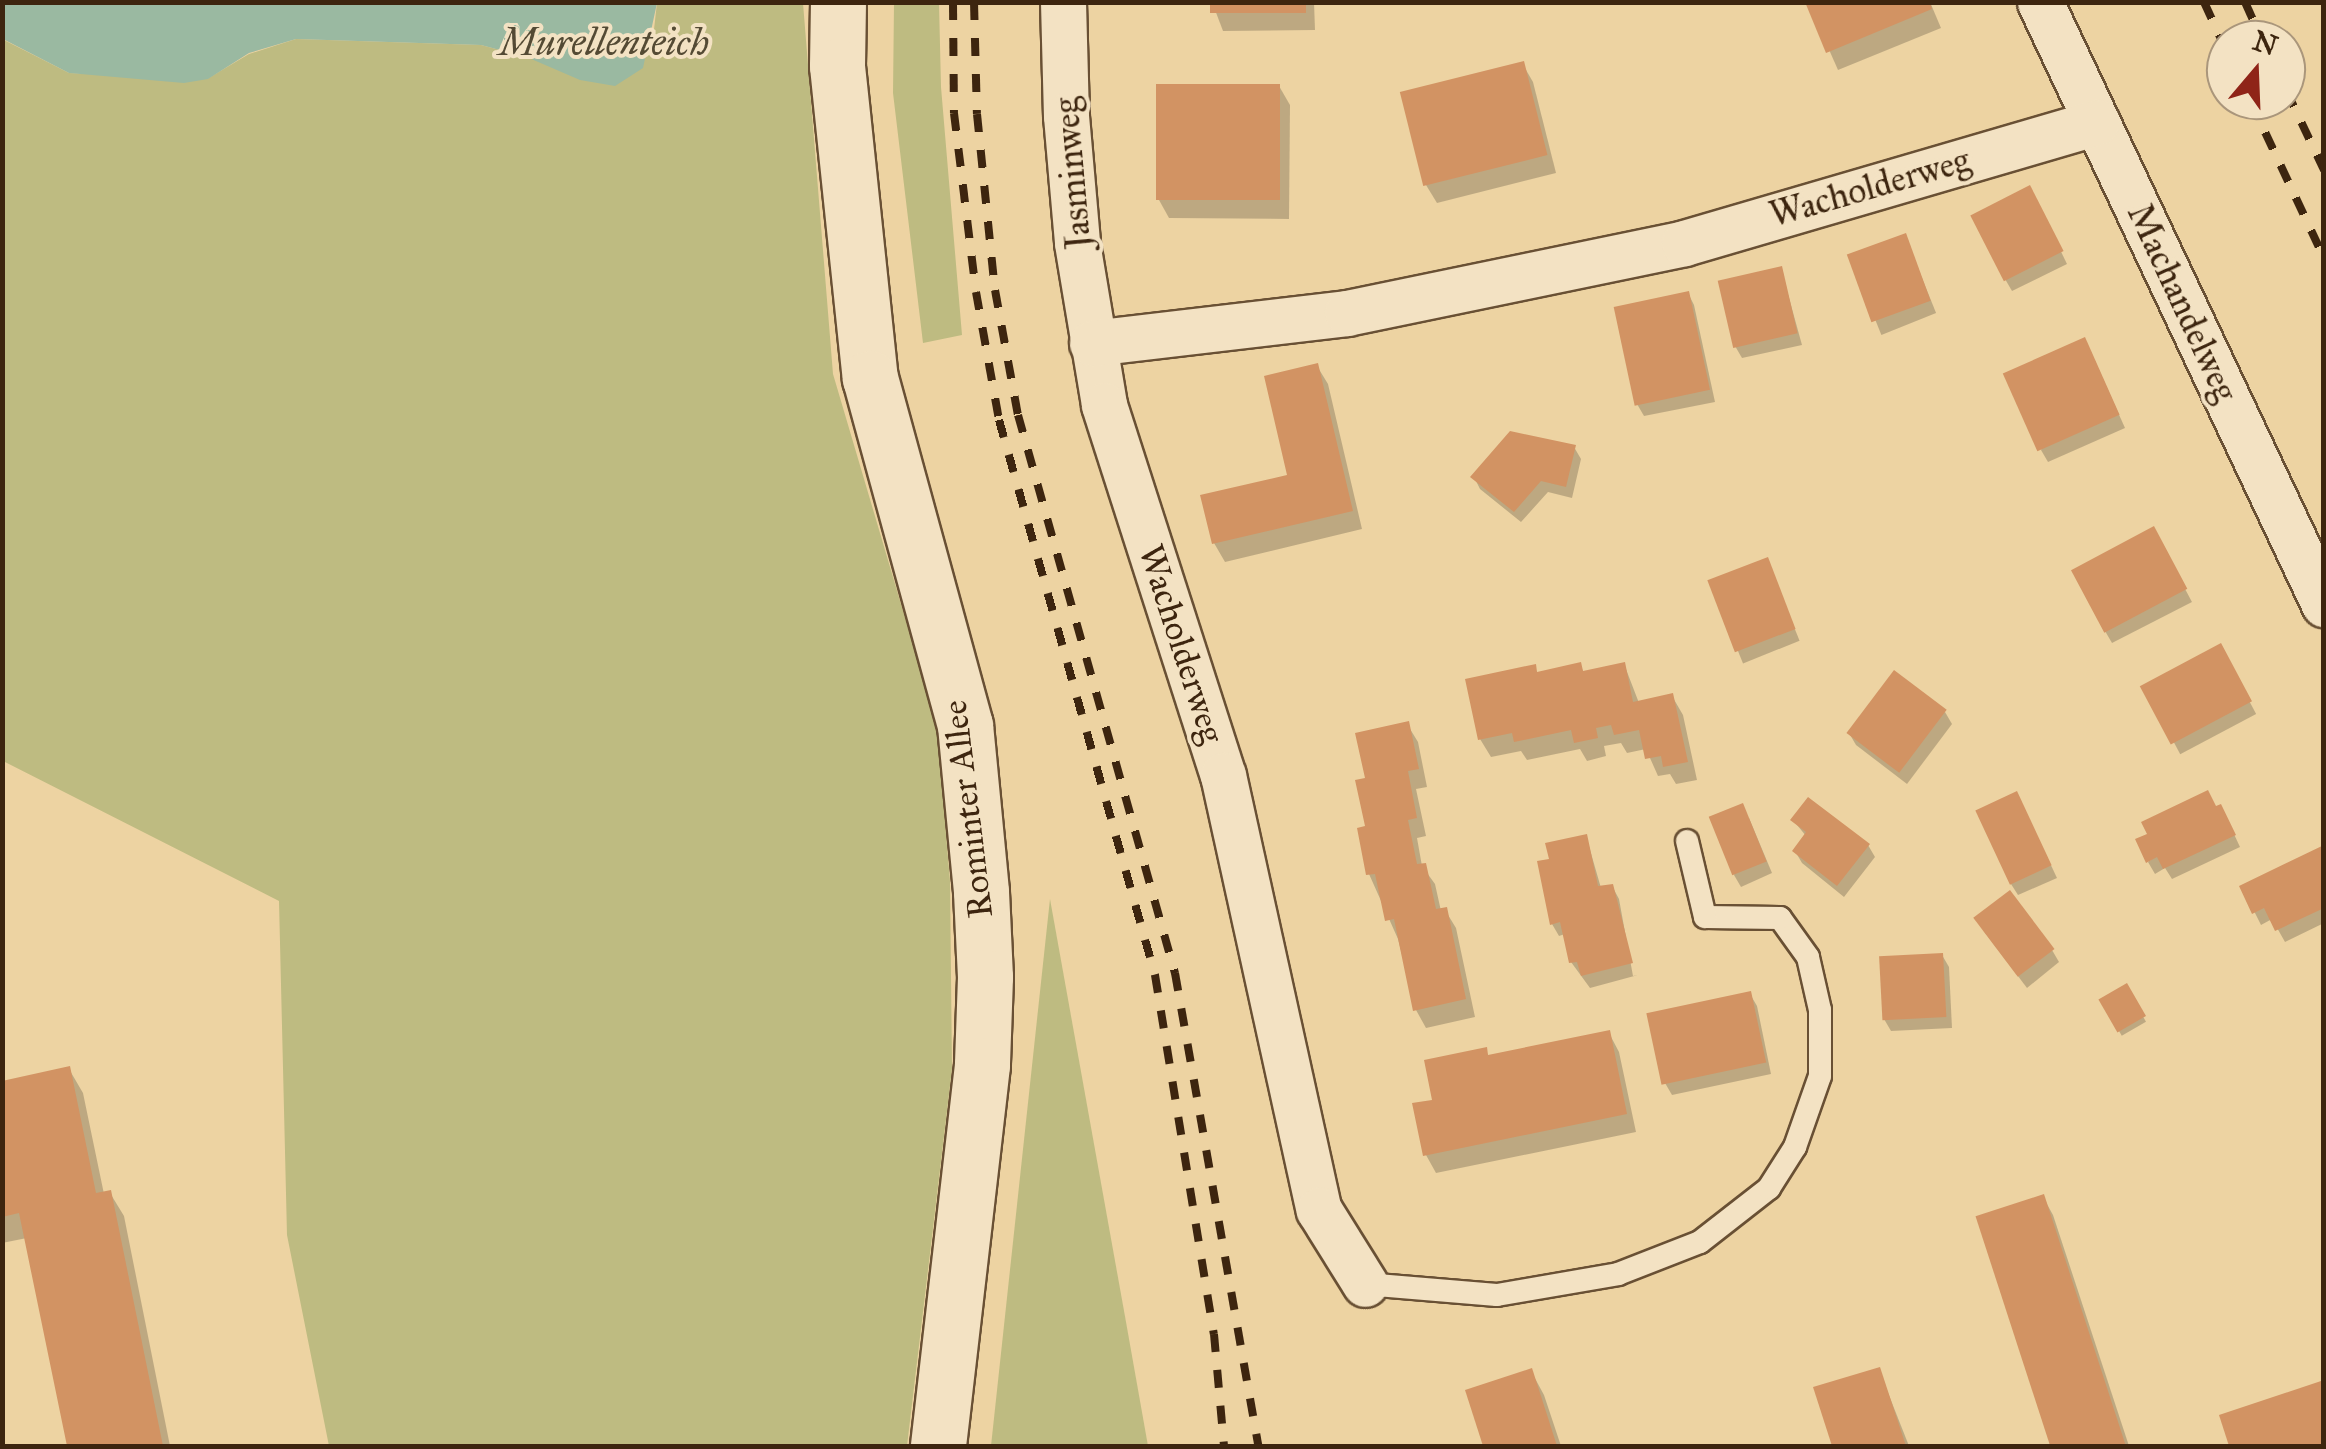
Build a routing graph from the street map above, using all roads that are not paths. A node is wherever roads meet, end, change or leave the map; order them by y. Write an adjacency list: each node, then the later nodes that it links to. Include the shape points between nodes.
1 (838, 2): 9 (street, Rominter Allee, via 837,66 870,378 965,725 981,892 982,1065)
2 (1063, 2): 5 (street, Jasminweg, via 1069,152)
3 (2040, 2): 4 (street, Machandelweg)
4 (2097, 122): 5 (street, Wacholderweg, via 1684,243 1347,313); 6 (street, Machandelweg)
5 (1092, 343): 8 (street, Wacholderweg, via 1104,405 1223,775 1319,1210)
6 (2324, 604)
7 (1687, 841): 8 (lane, Wacholderweg, via 1705,918 1780,918 1808,957 1820,1010 1820,1076 1806,1121 1769,1188 1700,1242 1618,1274 1497,1295)
8 (1365, 1284)
9 (938, 1446)

